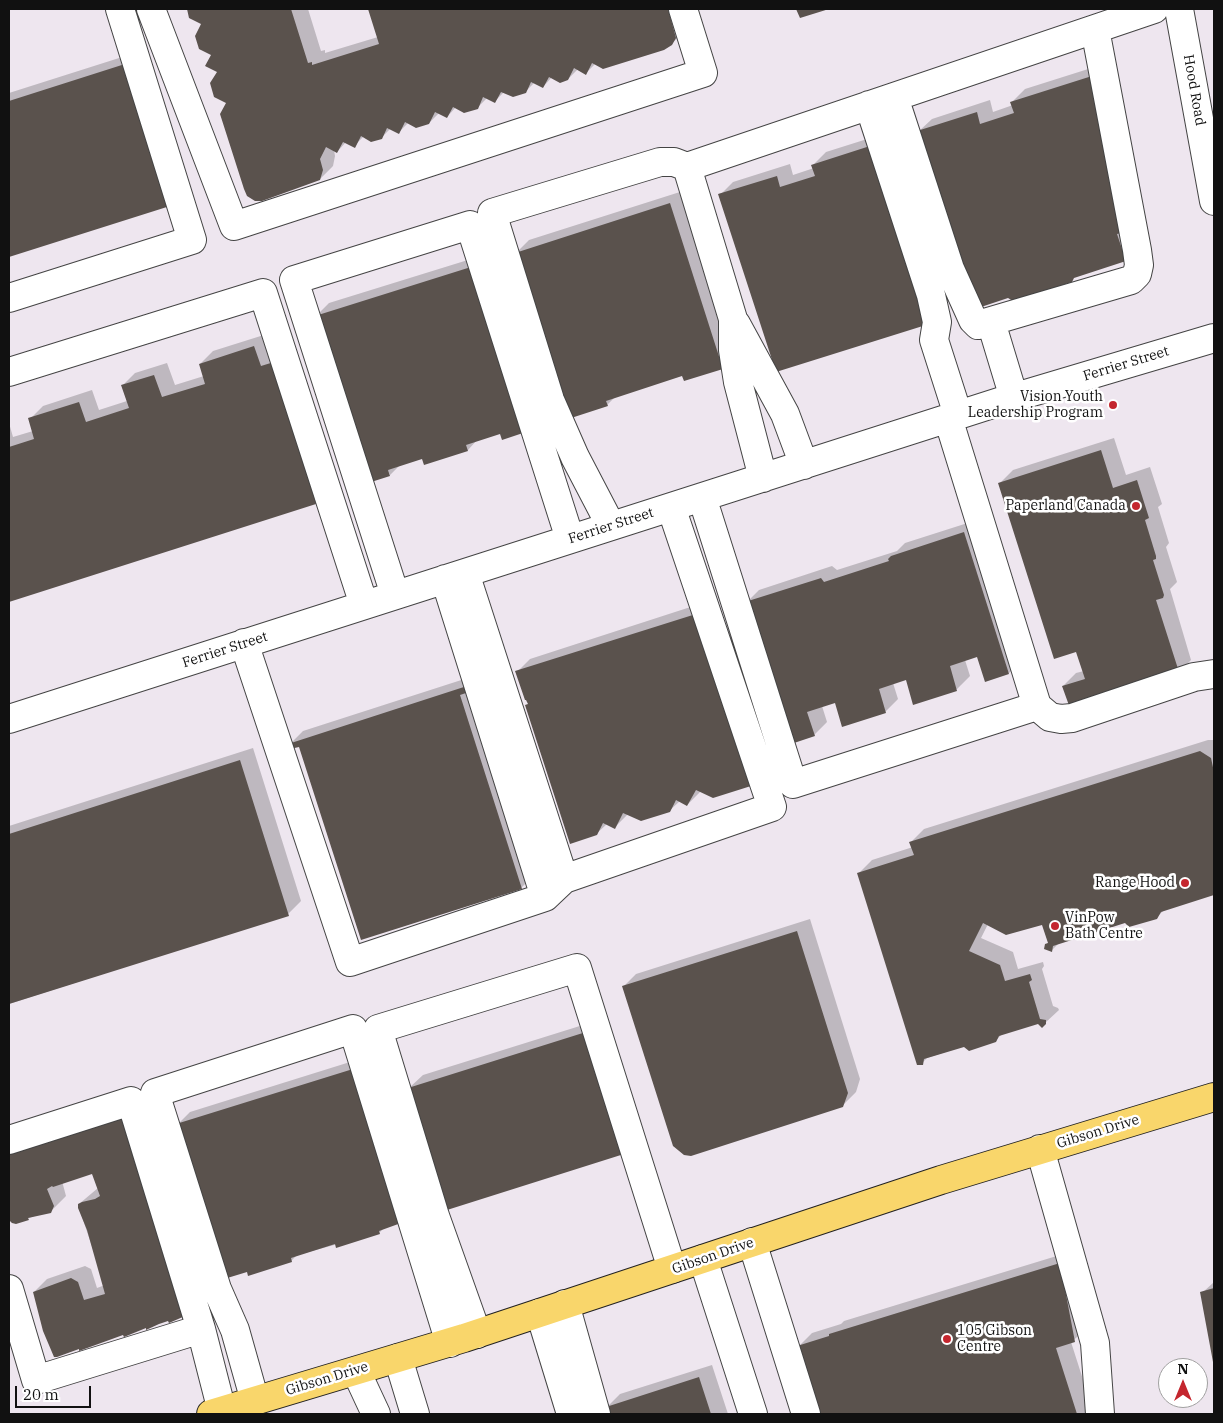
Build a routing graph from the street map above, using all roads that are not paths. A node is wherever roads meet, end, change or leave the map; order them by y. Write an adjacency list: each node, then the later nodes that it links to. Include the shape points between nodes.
1 (120, 9): 11 (street, via 192,240)
2 (150, 9): 3 (street, via 234,226 703,73)
3 (682, 9)
4 (1154, 9): 6 (street)
5 (1179, 9): 9 (street, Hood Road)
6 (1095, 29): 7 (street); 13 (street, via 1137,250 1137,274 1131,280)
7 (882, 101): 8 (street); 13 (street, via 973,320 978,325); 17 (street, via 931,295 937,322 934,340)
8 (687, 167): 10 (street, via 674,162 660,162); 12 (street)
9 (1214, 200)
10 (481, 219): 22 (street, via 550,400 575,458); 23 (street); 25 (street, via 294,280)
11 (9, 298)
12 (733, 319): 18 (street, via 785,414); 19 (street, via 738,382)
13 (991, 322): 16 (street)
14 (1214, 338): 16 (street, Ferrier Street)
15 (9, 372): 26 (street, via 263,293)
16 (1014, 398): 17 (street, Ferrier Street)
17 (953, 417): 18 (street, Ferrier Street); 29 (street)
18 (804, 465): 19 (street, Ferrier Street)
19 (763, 478): 20 (street, Ferrier Street)
20 (702, 497): 21 (street, Ferrier Street); 29 (street, via 792,784)
21 (671, 507): 22 (street, Ferrier Street); 31 (street, via 772,807)
22 (611, 526): 23 (street, Ferrier Street)
23 (570, 539): 24 (street, Ferrier Street)
24 (455, 576): 25 (street, Ferrier Street); 31 (street)
25 (395, 595): 26 (street, Ferrier Street)
26 (364, 605): 27 (street, Ferrier Street)
27 (244, 643): 30 (street, Ferrier Street); 31 (street, via 350,962)
28 (1214, 674): 29 (street, via 1194,677 1072,718 1050,717)
29 (1037, 706)
30 (9, 719)
31 (554, 888)
32 (1214, 1097): 34 (main road, Gibson Drive)
33 (9, 1140): 40 (street, via 131,1101)
34 (1040, 1150): 35 (main road, Gibson Drive); 52 (street, via 1095,1343)
35 (752, 1242): 36 (main road, Gibson Drive); 51 (street)
36 (703, 1259): 37 (main road, Gibson Drive); 50 (street)
37 (672, 1269): 39 (main road, Gibson Drive); 41 (street, via 577,968 378,1029 435,1216)
38 (9, 1289): 40 (street, via 36,1380)
39 (552, 1309): 41 (main road, Gibson Drive); 48 (street); 49 (street)
40 (200, 1329): 45 (street)
41 (478, 1334): 42 (main road, Gibson Drive)
42 (450, 1343): 43 (main road, Gibson Drive); 45 (street, via 353,1029 155,1093 216,1289 234,1325)
43 (398, 1358): 44 (main road, Gibson Drive); 47 (street)
44 (356, 1371): 45 (main road, Gibson Drive); 46 (street)
45 (234, 1409)
46 (376, 1414)
47 (415, 1414)
48 (571, 1414)
49 (596, 1414)
50 (753, 1414)
51 (806, 1414)
52 (1100, 1414)

